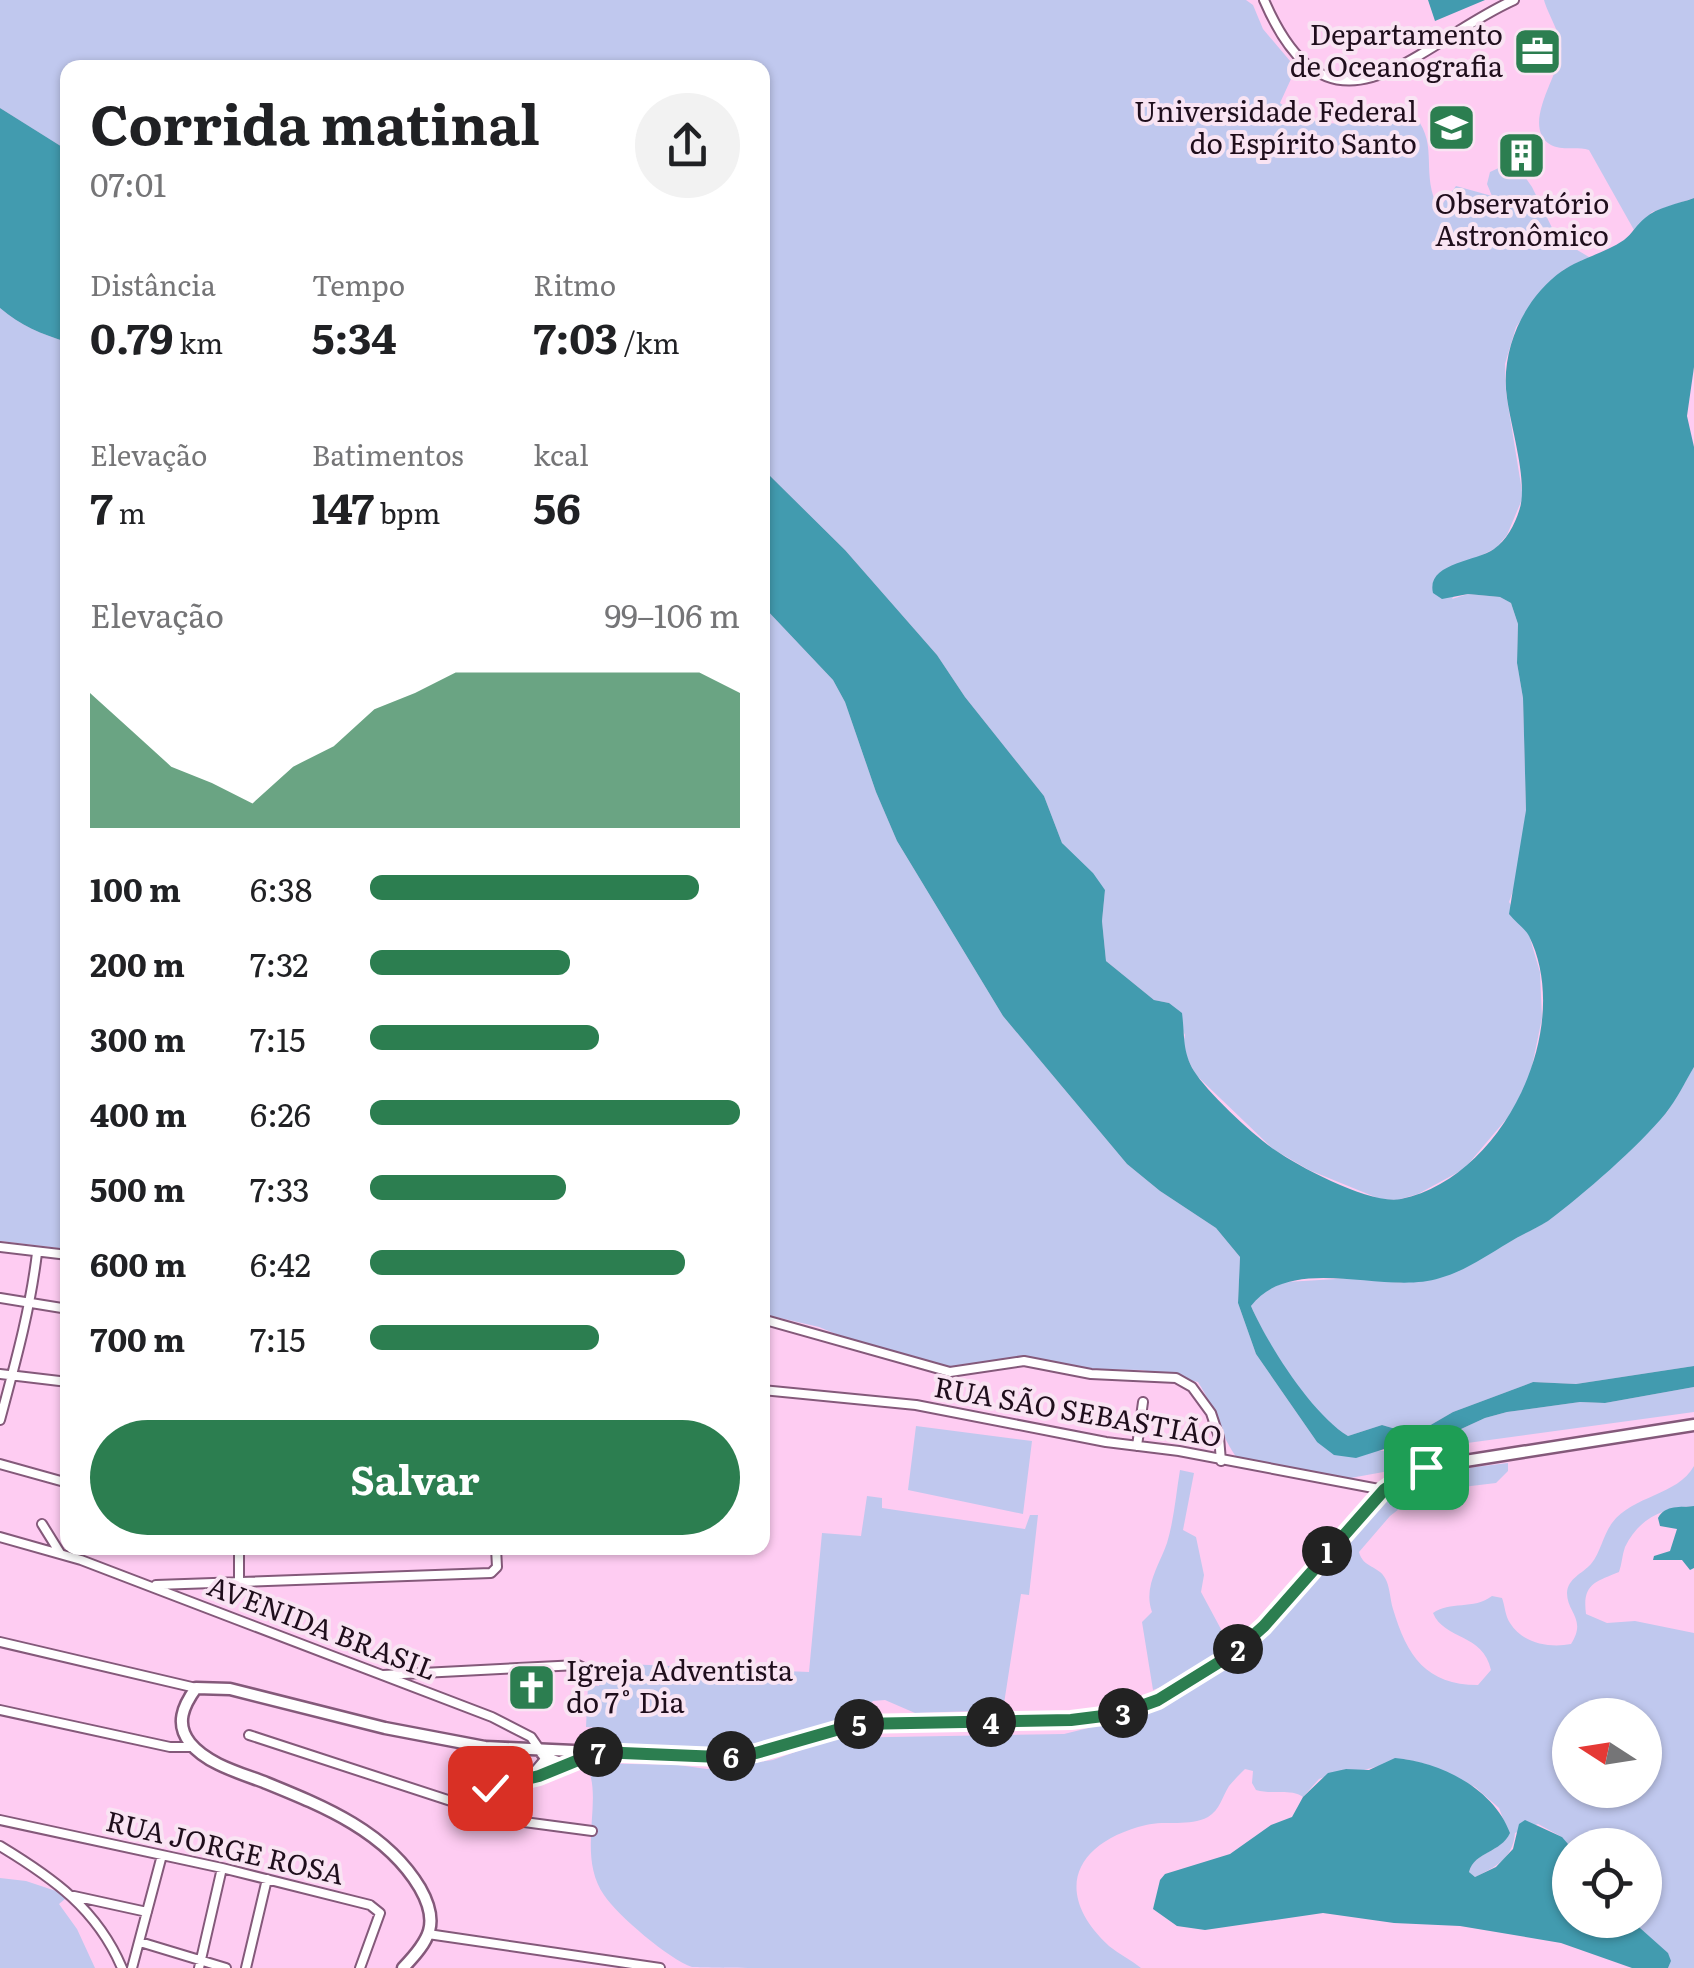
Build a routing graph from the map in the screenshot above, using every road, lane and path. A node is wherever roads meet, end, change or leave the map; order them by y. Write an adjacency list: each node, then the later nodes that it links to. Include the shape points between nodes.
1 (1264, 0): 2 (street, via 1296,54 1328,76 1354,83 1388,72)
2 (1514, 0)
3 (0, 1248): 4 (street)
4 (37, 1253): 5 (street); 7 (street)
5 (60, 1254)
6 (0, 1298): 7 (street)
7 (31, 1306): 8 (street); 11 (street)
8 (60, 1308)
9 (770, 1321): 18 (street, via 950,1372 1024,1361 1090,1374 1176,1378 1212,1413)
10 (0, 1374): 11 (street)
11 (14, 1377): 12 (street); 15 (street)
12 (60, 1381)
13 (770, 1391): 17 (street, RUA SÃO SEBASTIÃO, via 916,1405)
14 (1144, 1402): 17 (street)
15 (0, 1420)
16 (1694, 1425): 21 (main road, via 1426,1467)
17 (1137, 1446): 18 (street, RUA SÃO SEBASTIÃO)
18 (1221, 1461): 21 (street, RUA SÃO SEBASTIÃO)
19 (0, 1464): 20 (street)
20 (60, 1481)
21 (1384, 1490): 40 (main road, via 1234,1653 1158,1700 1119,1714 857,1724 720,1757)
22 (42, 1524): 24 (street)
23 (0, 1538): 25 (street)
24 (60, 1550)
25 (60, 1553)
26 (66, 1555): 30 (street, AVENIDA BRASIL)
27 (82, 1555): 30 (street)
28 (238, 1555): 31 (street)
29 (496, 1555): 31 (street, via 491,1572)
30 (81, 1560): 32 (street, AVENIDA BRASIL)
31 (239, 1582): 32 (street)
32 (152, 1586): 34 (street, AVENIDA BRASIL)
33 (0, 1642): 36 (street)
34 (379, 1676): 35 (street, via 578,1665); 41 (street, AVENIDA BRASIL, via 492,1717 531,1737)
35 (600, 1676)
36 (196, 1688): 39 (main road, via 181,1723); 41 (main road, via 230,1689 442,1740)
37 (0, 1710): 39 (street, via 170,1747)
38 (249, 1735): 44 (street)
39 (193, 1746): 53 (main road, via 368,1832 394,1854 430,1907)
40 (598, 1752): 41 (main road); 42 (main road)
41 (543, 1754): 42 (main road); 43 (street)
42 (567, 1765): 43 (street)
43 (529, 1778): 44 (street)
44 (462, 1804): 46 (street, via 509,1820)
45 (0, 1820): 48 (street, RUA JORGE ROSA)
46 (592, 1831)
47 (0, 1846): 51 (street)
48 (162, 1856): 49 (street, RUA JORGE ROSA); 52 (street)
49 (222, 1868): 50 (street, RUA JORGE ROSA); 55 (street)
50 (268, 1879): 59 (street); 60 (street, RUA JORGE ROSA, via 378,1909)
51 (74, 1896): 52 (street); 56 (street)
52 (148, 1912): 54 (street)
53 (428, 1934): 61 (main road); 62 (street)
54 (140, 1942): 55 (street); 57 (street)
55 (200, 1963): 58 (street)
56 (122, 1968)
57 (132, 1968)
58 (226, 1968)
59 (246, 1968)
60 (360, 1968)
61 (403, 1968)
62 (660, 1968)

